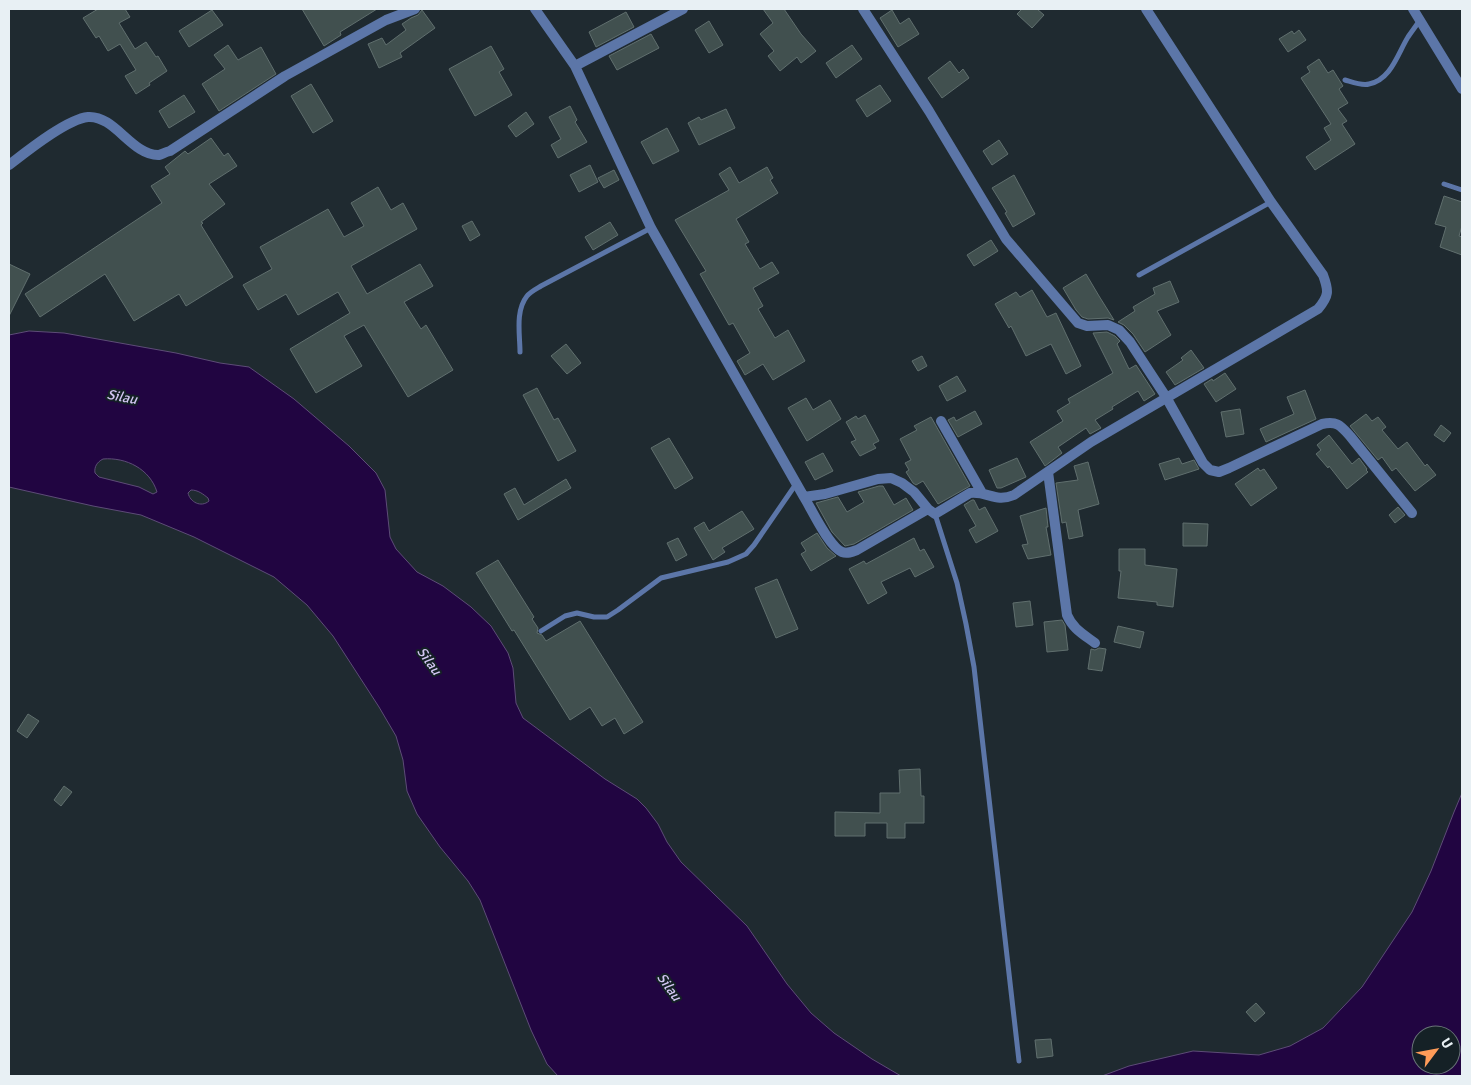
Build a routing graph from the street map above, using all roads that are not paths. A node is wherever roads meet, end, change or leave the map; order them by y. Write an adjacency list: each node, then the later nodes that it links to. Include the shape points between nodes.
1 (415, 9): 11 (street, via 386,20 285,76 160,155 140,149 106,122 88,117 64,126)
2 (536, 9): 8 (street)
3 (863, 9): 18 (street, via 1006,239 1078,323 1108,325 1119,330)
4 (1146, 9): 14 (street)
5 (1413, 9): 7 (street)
6 (679, 10): 8 (street)
7 (1420, 20): 9 (lane, via 1387,73 1368,85); 10 (street)
8 (574, 66): 15 (street)
9 (1345, 80)
10 (1462, 89)
11 (9, 165)
12 (1444, 184): 13 (lane)
13 (1462, 190)
14 (1271, 202): 16 (lane); 18 (street, via 1323,275 1328,288 1326,300 1318,310)
15 (651, 228): 17 (lane, via 528,295 519,320); 21 (street)
16 (1139, 275)
17 (520, 352)
18 (1166, 397): 20 (street); 25 (street, via 1203,463 1210,470 1219,472 1322,424 1338,424)
19 (941, 421): 22 (street)
20 (1048, 472): 22 (street, via 1008,498); 27 (street, via 1067,615 1077,631)
21 (796, 484): 23 (street); 26 (lane, via 746,554 728,562 661,578 607,617 577,613 565,616)
22 (982, 493): 24 (street, via 970,493)
23 (804, 497): 24 (street, via 891,478 914,492); 24 (street, via 824,532 844,553 857,550)
24 (931, 511): 28 (lane, via 957,583 974,667)
25 (1412, 513)
26 (540, 631)
27 (1095, 642)
28 (1019, 1061)

